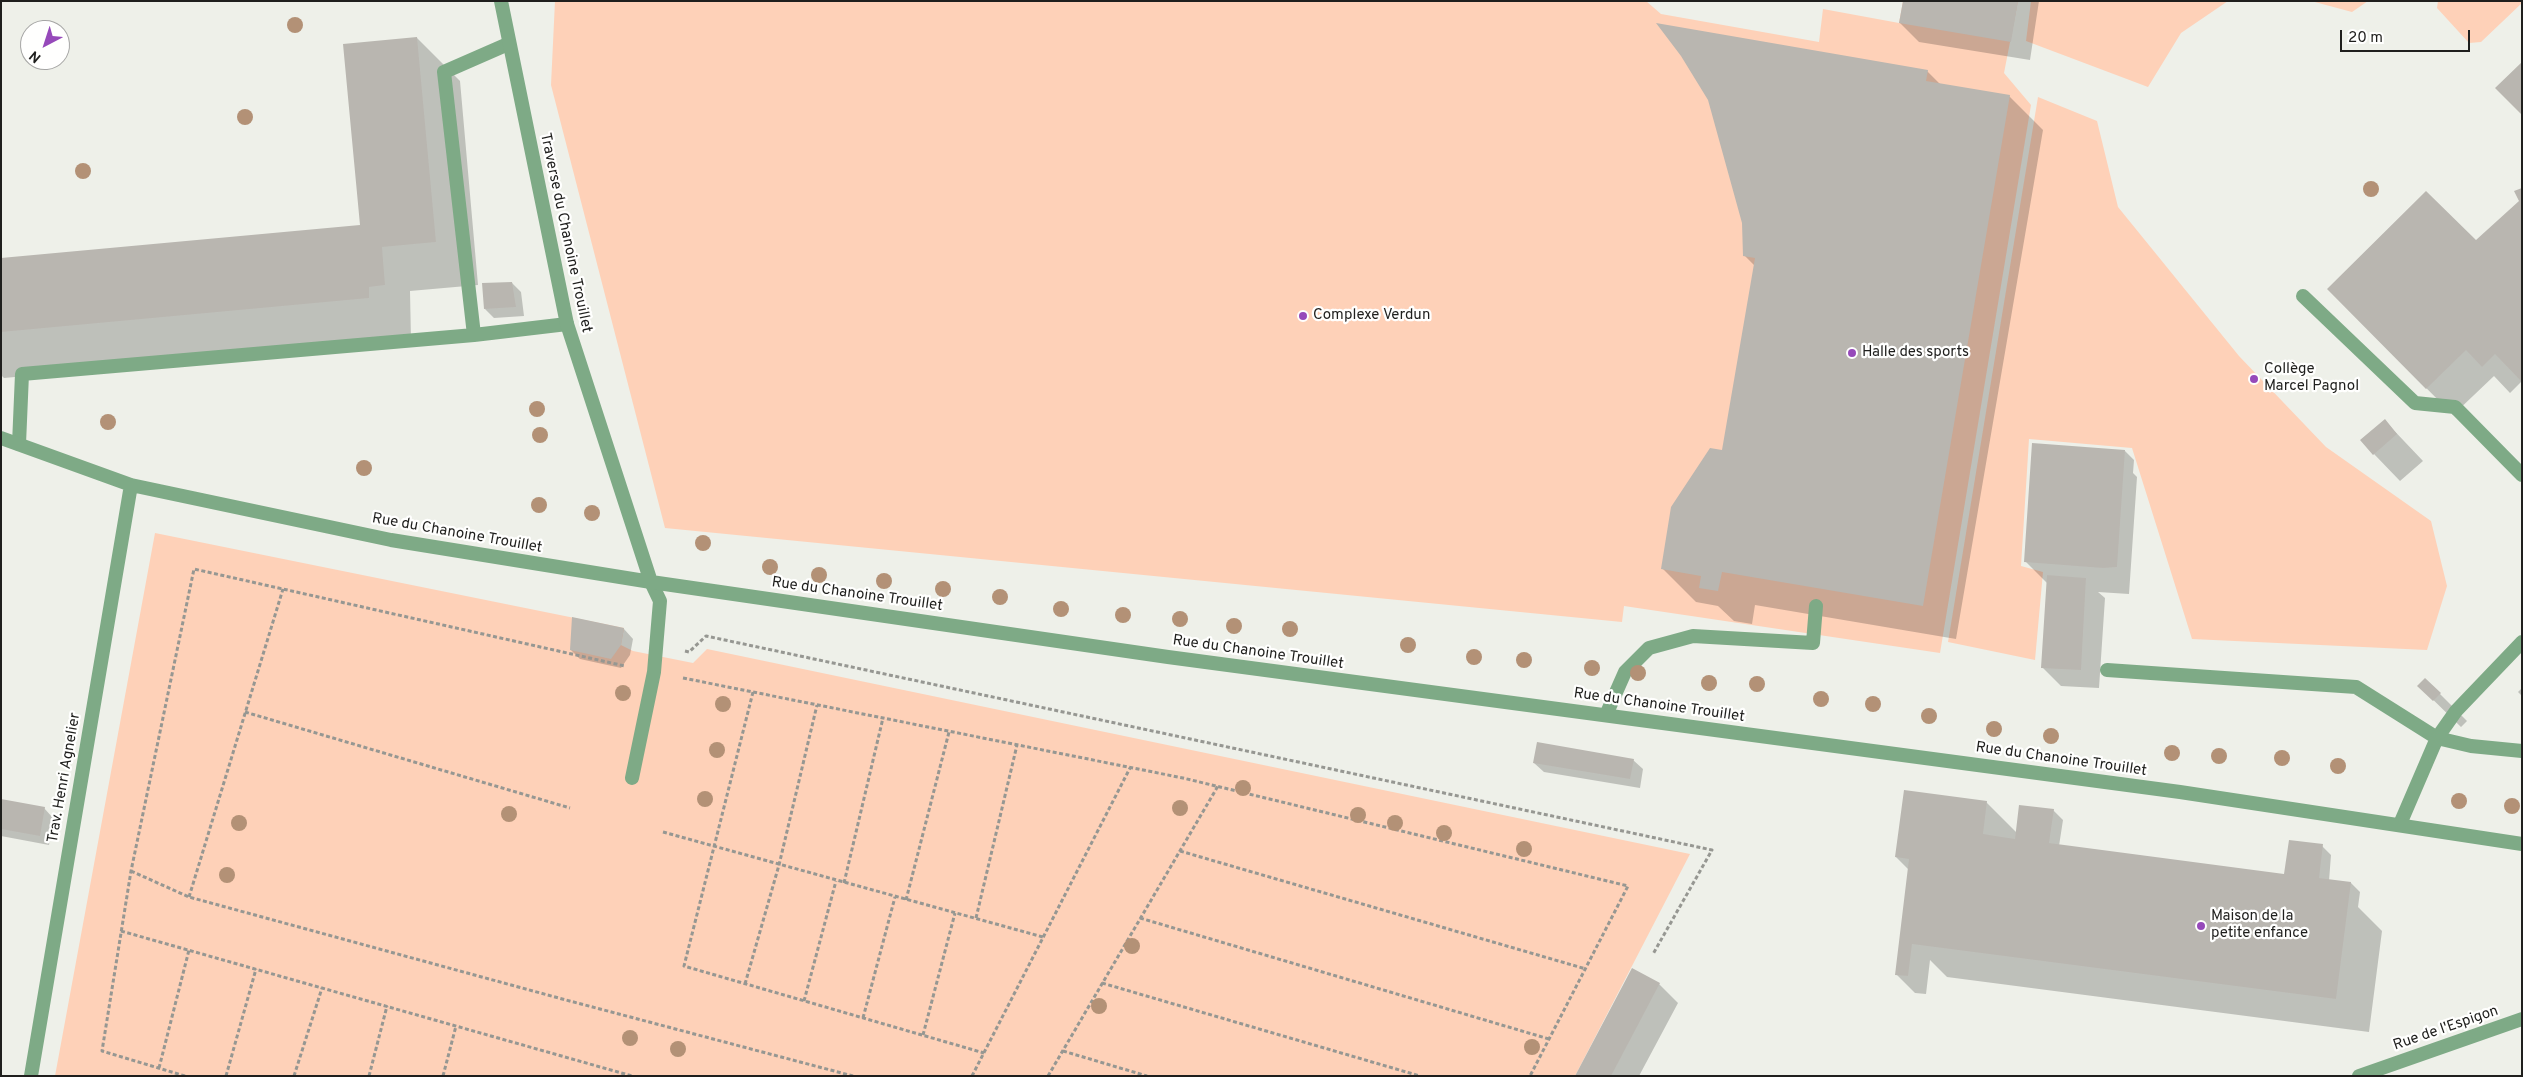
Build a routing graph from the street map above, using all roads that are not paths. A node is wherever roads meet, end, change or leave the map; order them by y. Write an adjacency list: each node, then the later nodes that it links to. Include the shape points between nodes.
1 (501, 1): 2 (street, Traverse du Chanoine Trouillet)
2 (508, 44): 4 (street, Traverse du Chanoine Trouillet); 5 (street, via 444,72)
3 (2303, 296): 8 (street, via 2415,403 2456,407)
4 (567, 324): 5 (street); 10 (street, Traverse du Chanoine Trouillet)
5 (474, 335): 7 (street, via 22,374)
6 (1, 438): 7 (street, Rue du Chanoine Trouillet)
7 (19, 444): 9 (street, Rue du Chanoine Trouillet)
8 (2522, 475)
9 (131, 485): 10 (street, Rue du Chanoine Trouillet, via 391,540); 22 (street, Trav. Henri Agnelier)
10 (651, 582): 14 (street, Rue du Chanoine Trouillet, via 1168,657); 17 (street, Traverse du Chanoine Trouillet, via 660,601 654,672)
11 (1816, 606): 14 (street, via 1812,643 1693,636 1649,648 1625,672)
12 (2522, 642): 15 (street, via 2456,711)
13 (2107, 670): 15 (street, via 2356,687)
14 (1606, 715): 18 (street, Rue du Chanoine Trouillet)
15 (2437, 738): 16 (street, via 2471,746); 18 (street)
16 (2522, 751)
17 (632, 778)
18 (2400, 824): 19 (street, Rue du Chanoine Trouillet)
19 (2522, 844)
20 (2522, 1019): 21 (street, Rue de l'Espigon)
21 (2371, 1073)
22 (31, 1076)

